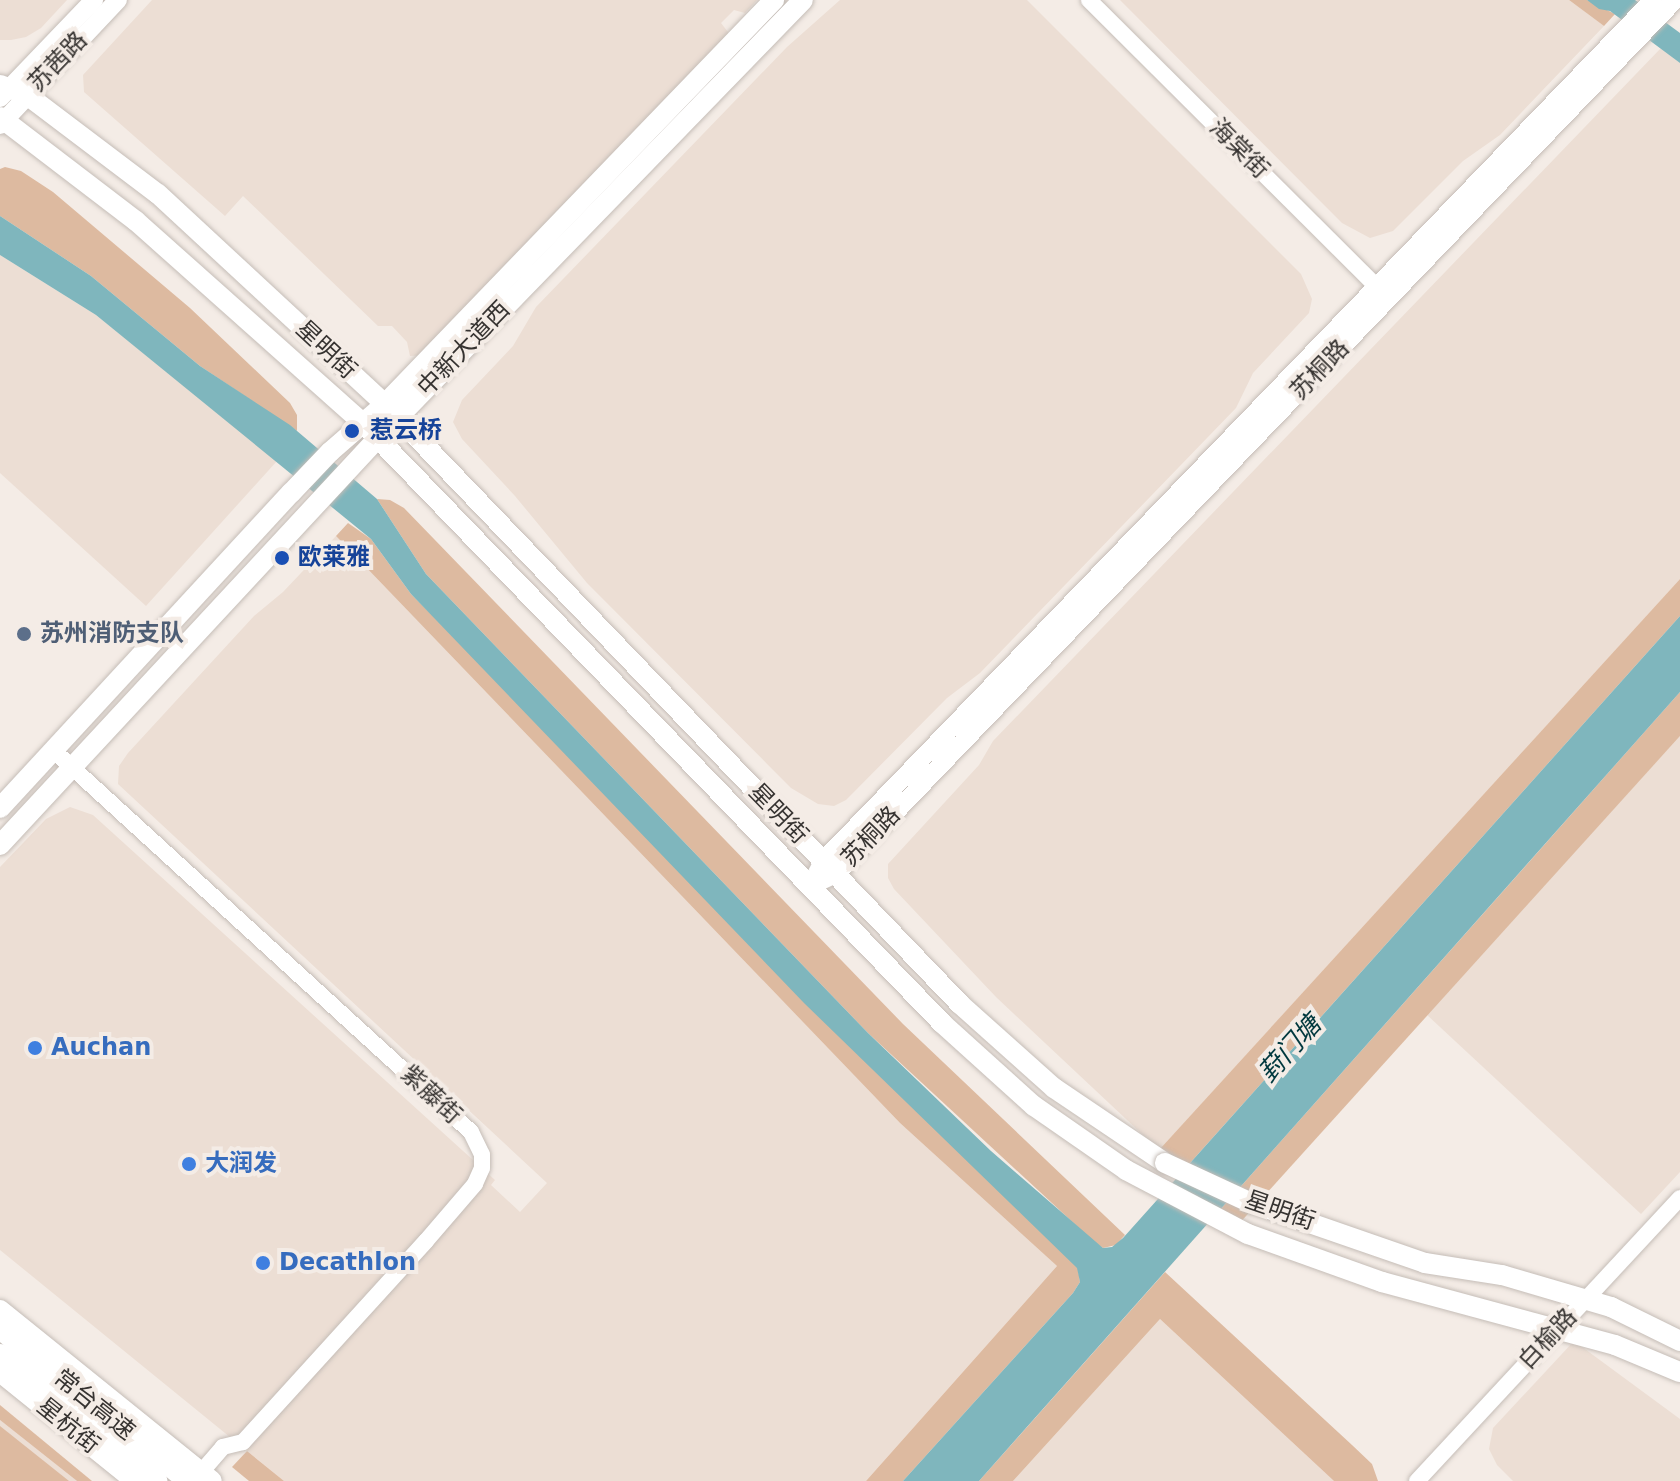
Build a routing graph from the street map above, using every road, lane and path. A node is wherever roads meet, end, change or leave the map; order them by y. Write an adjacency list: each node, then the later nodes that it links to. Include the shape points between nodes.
1 (94, 0): 9 (main road, 苏茜路)
2 (118, 0): 9 (main road, 苏茜路)
3 (774, 0): 12 (main road, 中新大道西)
4 (803, 0): 12 (main road, 中新大道西)
5 (1089, 0): 11 (street, 海棠街)
6 (1653, 0): 8 (main road, 苏桐路)
7 (1675, 0): 8 (main road, 苏桐路)
8 (1602, 65): 11 (main road, 苏桐路)
9 (9, 92): 10 (main road, 苏茜路); 12 (main road, 星明街, via 158,194)
10 (2, 121): 13 (main road, 星明街, via 136,221)
11 (1383, 293): 19 (main road, 苏桐路)
12 (391, 411): 13 (main road, 中新大道西); 14 (main road, 中新大道西); 19 (main road, 星明街)
13 (363, 423): 14 (main road, 星明街); 15 (main road, 中新大道西, via 291,493)
14 (378, 438): 16 (main road, 中新大道西); 20 (main road, 星明街)
15 (53, 750): 16 (street, 紫藤街); 17 (main road, 中新大道西)
16 (72, 767): 18 (main road, 中新大道西); 30 (street, 紫藤街, via 471,1132 482,1155 475,1184 426,1241 243,1442 223,1447)
17 (0, 808)
18 (0, 845)
19 (830, 867): 20 (main road, 苏桐路); 22 (main road, 星明街, bridge, via 1009,1051 1165,1163 1249,1202 1425,1263 1502,1275)
20 (810, 886): 25 (main road, 星明街, via 981,1061 1034,1106 1126,1170 1229,1224 1382,1282)
21 (1680, 1198): 22 (street, 白榆路)
22 (1585, 1300): 25 (street, 白榆路); 26 (main road, 星明街)
23 (0, 1310): 30 (main road, 星杭街)
24 (0, 1328): 30 (highway, 常台高速)
25 (1559, 1328): 29 (main road, 星明街); 33 (street, 白榆路)
26 (1680, 1341)
27 (0, 1355): 32 (highway, 常台高速)
28 (0, 1372): 31 (main road, 星杭街)
29 (1680, 1372)
30 (201, 1478)
31 (135, 1481)
32 (156, 1481)
33 (1417, 1481)

